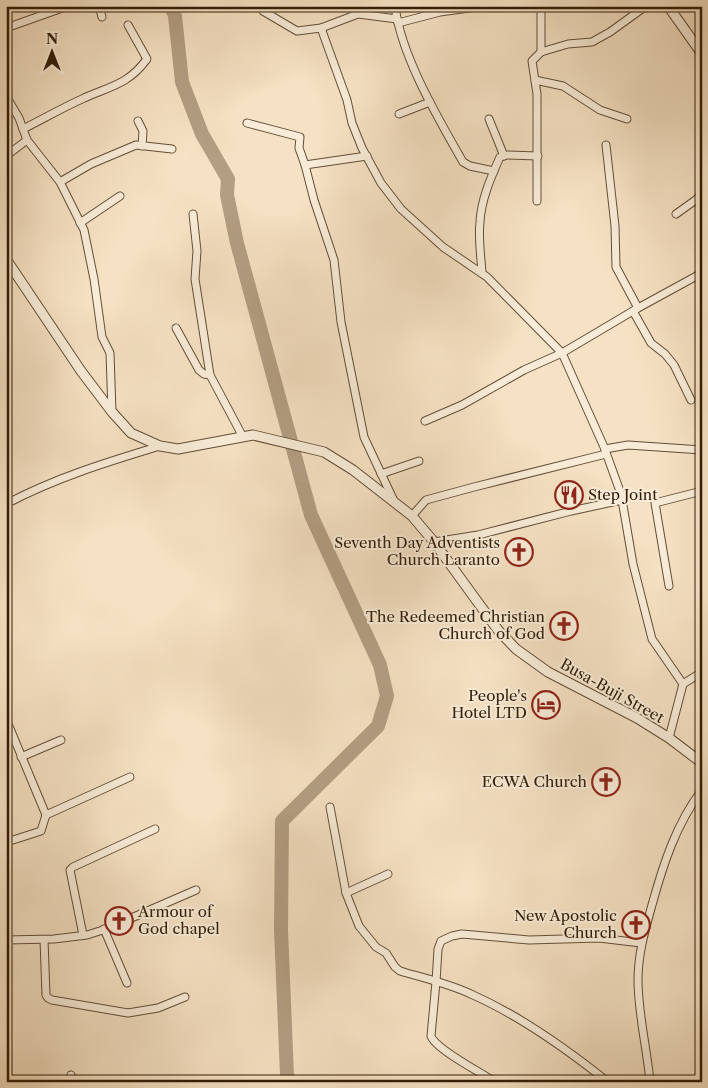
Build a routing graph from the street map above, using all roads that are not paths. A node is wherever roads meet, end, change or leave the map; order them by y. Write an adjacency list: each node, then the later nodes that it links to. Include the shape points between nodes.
1 (99, 6): 9 (street)
2 (260, 6): 13 (street, via 263,11 298,31)
3 (395, 6): 10 (street)
4 (484, 6): 10 (street)
5 (541, 6): 14 (street)
6 (646, 6): 14 (street, via 592,42 568,44)
7 (668, 6): 15 (street)
8 (65, 7): 12 (street)
9 (102, 17)
10 (397, 21): 13 (street, via 358,14); 18 (street)
11 (128, 25): 24 (street, via 148,59 137,73)
12 (6, 28)
13 (321, 28): 30 (street)
14 (541, 52): 16 (street, via 532,61)
15 (702, 54)
16 (535, 80): 21 (street, via 563,86 600,110); 32 (street)
17 (6, 96): 24 (street)
18 (430, 102): 19 (street); 34 (street, via 463,162)
19 (399, 114)
20 (489, 119): 31 (street)
21 (627, 119)
22 (138, 121): 26 (street, via 143,131)
23 (247, 123): 33 (street, via 300,137 299,148)
24 (23, 130): 25 (street)
25 (27, 140): 29 (street); 35 (street)
26 (142, 146): 28 (street); 35 (street, via 136,145 110,156)
27 (606, 146): 47 (street, via 616,267)
28 (172, 149)
29 (6, 156)
30 (366, 156): 33 (street); 46 (street, via 401,209 443,247)
31 (504, 156): 32 (street); 34 (street, via 500,157)
32 (538, 156): 39 (street)
33 (305, 165): 59 (street, via 334,260 341,322 364,437)
34 (494, 171): 46 (street, via 479,223)
35 (60, 182): 43 (street)
36 (702, 192): 38 (street)
37 (120, 196): 43 (street)
38 (697, 199): 40 (street); 42 (street)
39 (537, 201)
40 (702, 210)
41 (193, 214): 50 (street, via 197,251 195,279)
42 (676, 214)
43 (80, 223): 52 (street, via 94,279 102,337 110,353)
44 (6, 260): 52 (street, Busa-Buji Street)
45 (702, 273): 47 (street)
46 (482, 274): 49 (street)
47 (636, 309): 49 (street); 51 (street, via 652,343 674,365)
48 (176, 328): 50 (street, via 199,370)
49 (562, 352): 53 (street); 57 (street)
50 (210, 375): 54 (street)
51 (691, 400)
52 (112, 412): 55 (street, Busa-Buji Street, via 131,433)
53 (425, 421)
54 (243, 437): 55 (street, Busa-Buji Street, via 185,448); 62 (street, Busa-Buji Street, via 253,435 324,452)
55 (160, 446): 63 (street, via 83,470)
56 (702, 450): 57 (street, via 628,444)
57 (606, 452): 61 (street); 64 (street, via 426,500)
58 (419, 461): 59 (street)
59 (381, 474): 62 (street)
60 (702, 491): 66 (street, via 655,503)
61 (622, 500): 65 (street, via 478,535); 68 (street, via 632,564 652,639)
62 (394, 501): 64 (street, Busa-Buji Street)
63 (6, 504)
64 (412, 516): 65 (street, Busa-Buji Street)
65 (434, 542): 70 (street, Busa-Buji Street, via 492,623 516,649 548,672)
66 (669, 586)
67 (702, 672): 68 (street)
68 (683, 684): 70 (street)
69 (6, 719): 72 (street)
70 (669, 738): 73 (street, Busa-Buji Street)
71 (61, 740): 72 (street)
72 (21, 757): 77 (street)
73 (702, 763)
74 (130, 777): 77 (street)
75 (702, 790): 87 (street, via 688,811 667,856)
76 (330, 807): 82 (street)
77 (46, 815): 79 (street, via 41,831)
78 (155, 829): 84 (street, via 70,870)
79 (13, 840)
80 (388, 874): 82 (street)
81 (196, 890): 83 (street)
82 (346, 893): 88 (street, via 359,926 400,972)
83 (104, 929): 84 (street); 89 (street)
84 (83, 935): 86 (street)
85 (6, 940): 86 (street)
86 (44, 940): 90 (street, via 46,995 52,1000 128,1013 158,1008)
87 (641, 943): 88 (street, via 599,938 529,940 462,934 441,941); 93 (street, via 638,990)
88 (436, 982): 91 (street, via 432,1040); 92 (street, via 473,994 530,1026)
89 (127, 983)
90 (186, 997)
91 (495, 1082)
92 (608, 1082)
93 (650, 1082)

